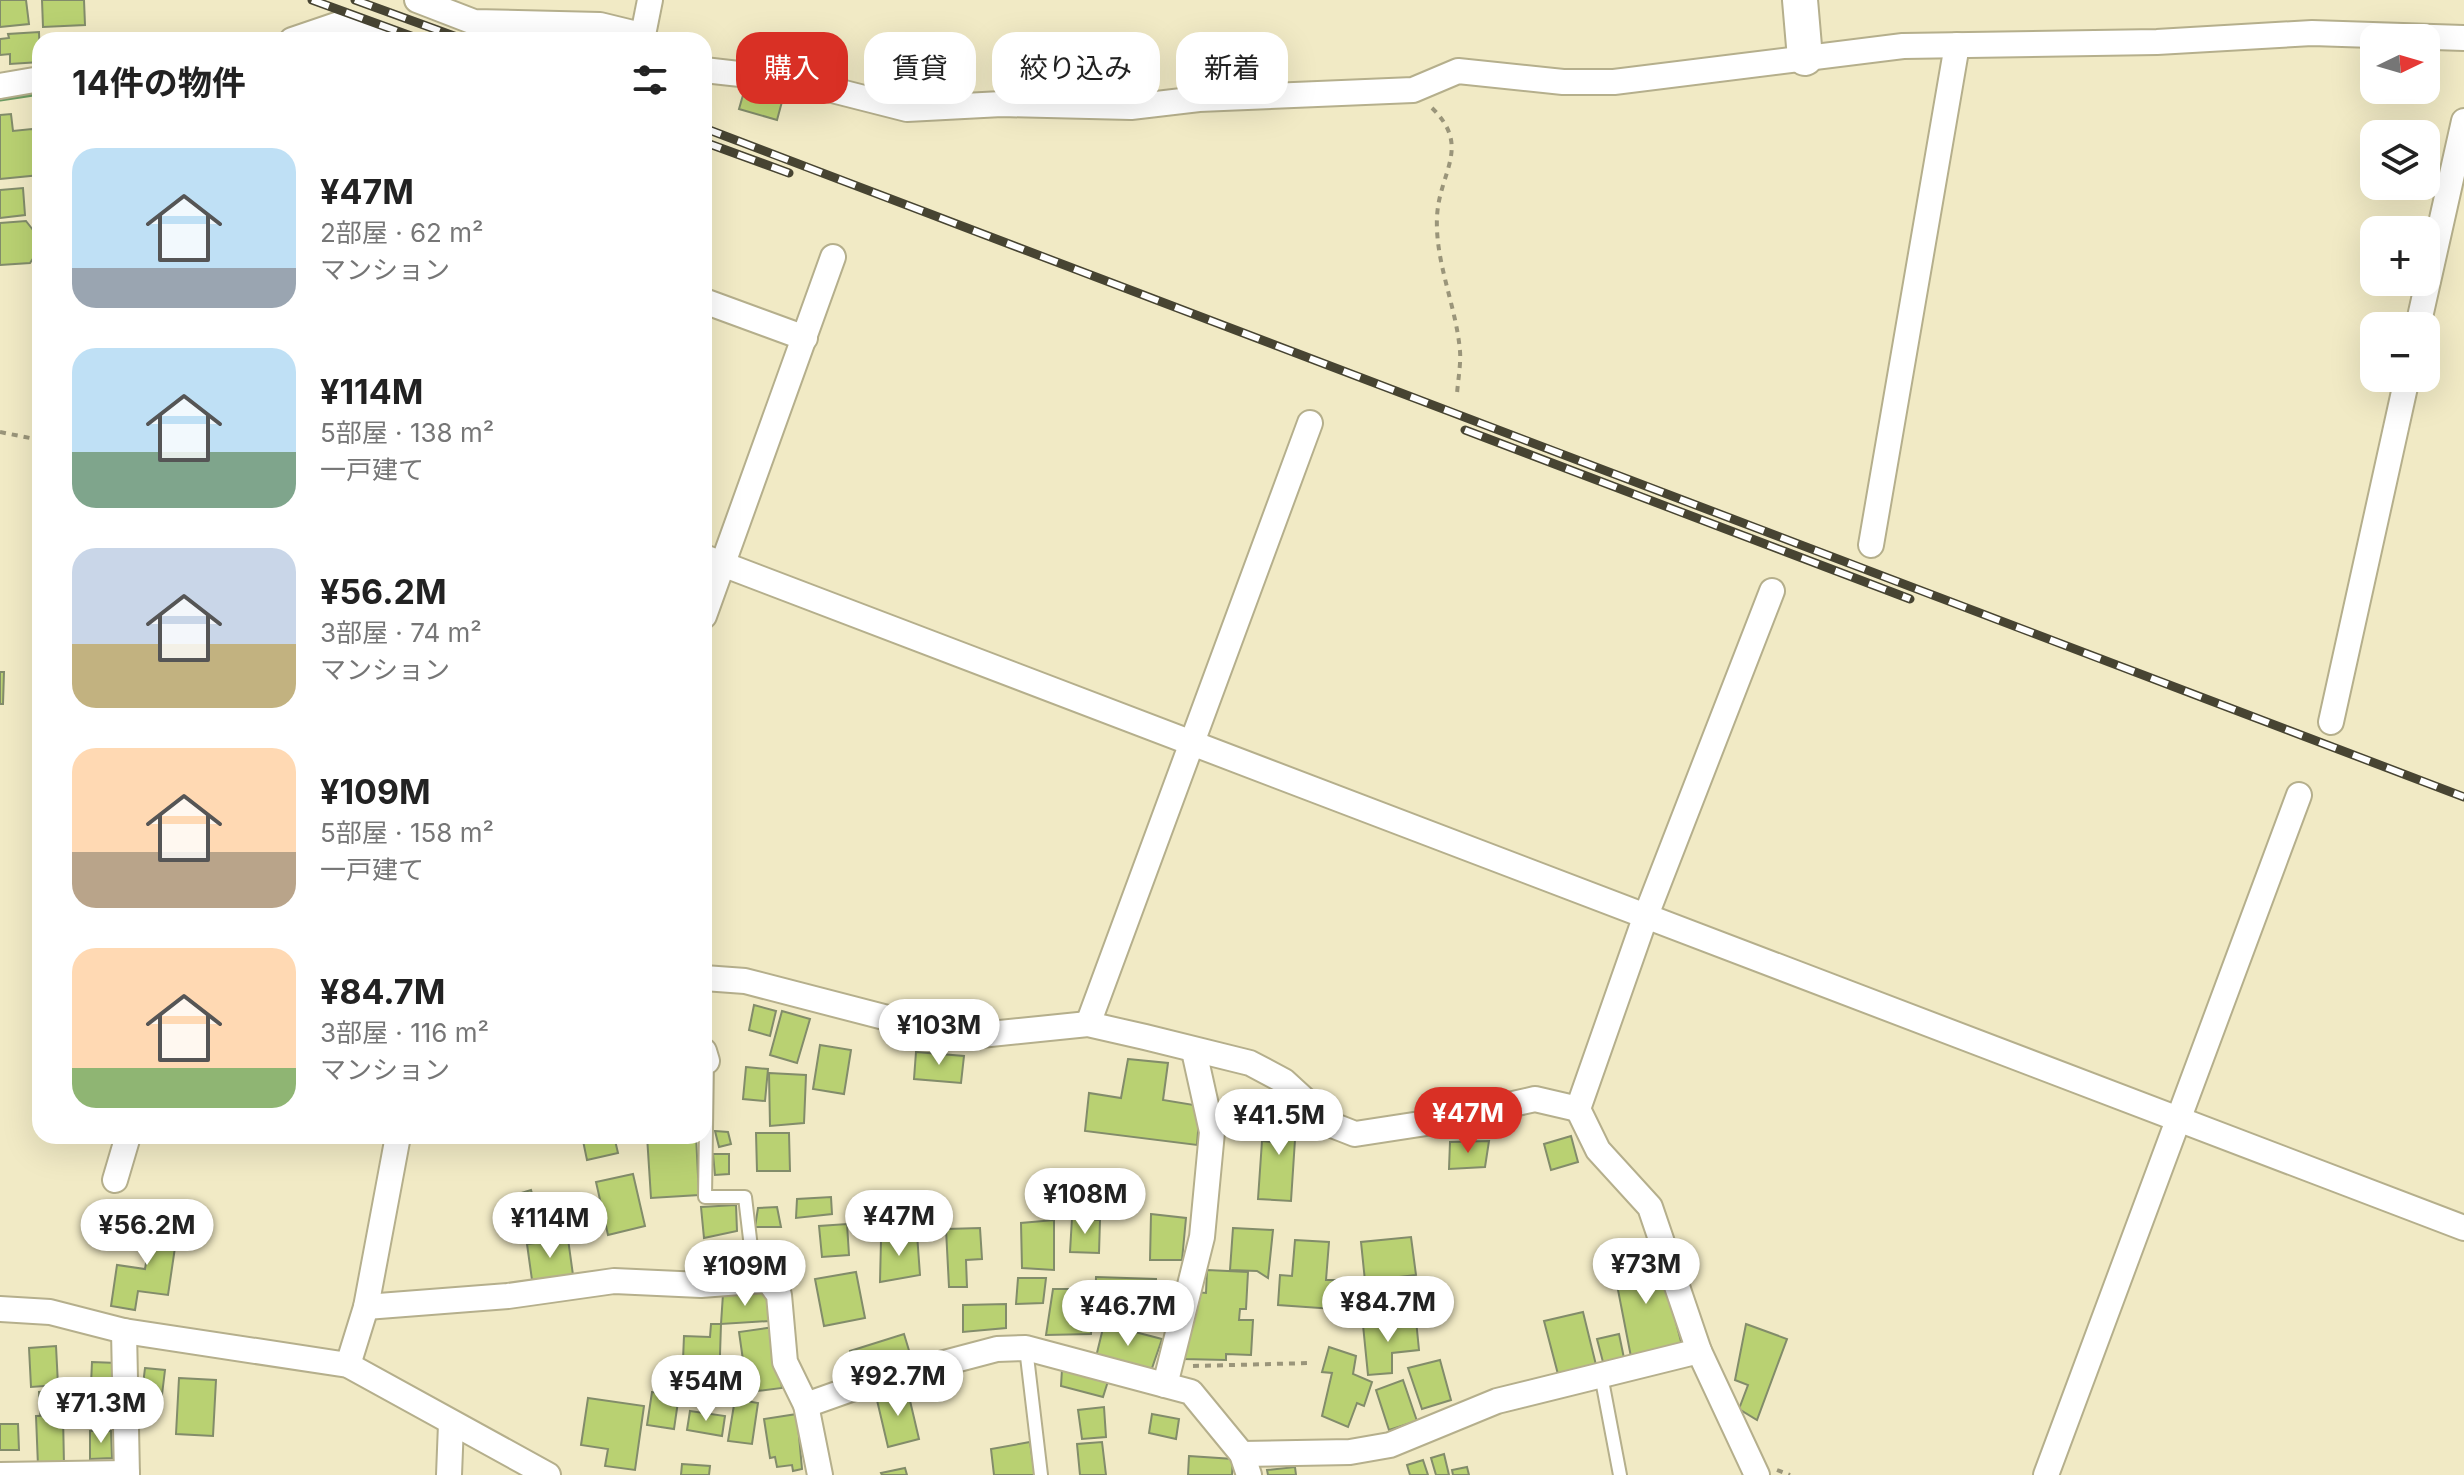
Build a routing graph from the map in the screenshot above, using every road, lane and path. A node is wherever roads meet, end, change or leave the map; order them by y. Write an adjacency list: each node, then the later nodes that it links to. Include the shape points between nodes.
1 (417, 0): 6 (street, via 474,22 600,25)
2 (650, 0): 7 (street)
3 (1800, 0): 10 (street)
4 (316, 32): 5 (street, via 339,24)
5 (362, 32)
6 (624, 32)
7 (642, 32)
8 (2464, 38): 9 (street, via 2312,33)
9 (1957, 45): 10 (street); 25 (street)
10 (1805, 58): 14 (street, via 1614,82 1458,71)
11 (712, 71): 14 (street, via 793,80 907,109 1002,104 1131,107)
12 (32, 80): 13 (street)
13 (0, 86)
14 (1413, 90): 21 (path, via 1448,123 1453,152 1437,215 1440,267 1461,353)
15 (2464, 121): 18 (street)
16 (833, 257): 19 (street)
17 (712, 304): 19 (street)
18 (2421, 312)
19 (805, 338): 26 (street)
20 (2404, 392): 28 (street)
21 (1457, 394)
22 (1310, 423): 29 (street)
23 (0, 432): 24 (path)
24 (32, 438)
25 (1871, 545)
26 (714, 561): 29 (street)
27 (1772, 591): 31 (street)
28 (2331, 722)
29 (1193, 744): 31 (street); 33 (street)
30 (2299, 795): 36 (street)
31 (1645, 918): 35 (street); 36 (street)
32 (712, 979): 33 (street, via 745,981 961,1037)
33 (1088, 1024): 34 (street)
34 (1194, 1051): 35 (street, via 1250,1063 1284,1081 1332,1125 1355,1134 1535,1099); 51 (street, via 1212,1132 1202,1237)
35 (1578, 1109): 47 (street, via 1598,1150 1650,1207)
36 (2178, 1119): 41 (street); 63 (street)
37 (126, 1144): 40 (street)
38 (395, 1144): 43 (street)
39 (705, 1144): 42 (lane, via 705,1197 745,1197)
40 (115, 1180)
41 (2464, 1228)
42 (755, 1281): 43 (street, via 614,1281); 52 (street, via 768,1280 779,1295 785,1362)
43 (366, 1307): 49 (street)
44 (0, 1309): 45 (street, via 50,1312)
45 (124, 1331): 49 (street); 55 (street)
46 (1026, 1348): 51 (street); 52 (street, via 997,1349 911,1371); 60 (lane)
47 (1699, 1351): 50 (street); 62 (street)
48 (1311, 1363): 51 (path)
49 (348, 1365): 53 (street)
50 (1601, 1375): 54 (street, via 1497,1401 1390,1445); 61 (lane)
51 (1167, 1376): 54 (street, via 1191,1392)
52 (806, 1405): 59 (street)
53 (451, 1424): 57 (street); 58 (street)
54 (1246, 1465)
55 (127, 1474): 56 (street)
56 (0, 1475)
57 (449, 1475)
58 (548, 1475)
59 (820, 1475)
60 (1041, 1475)
61 (1620, 1475)
62 (1757, 1475)
63 (2046, 1475)

